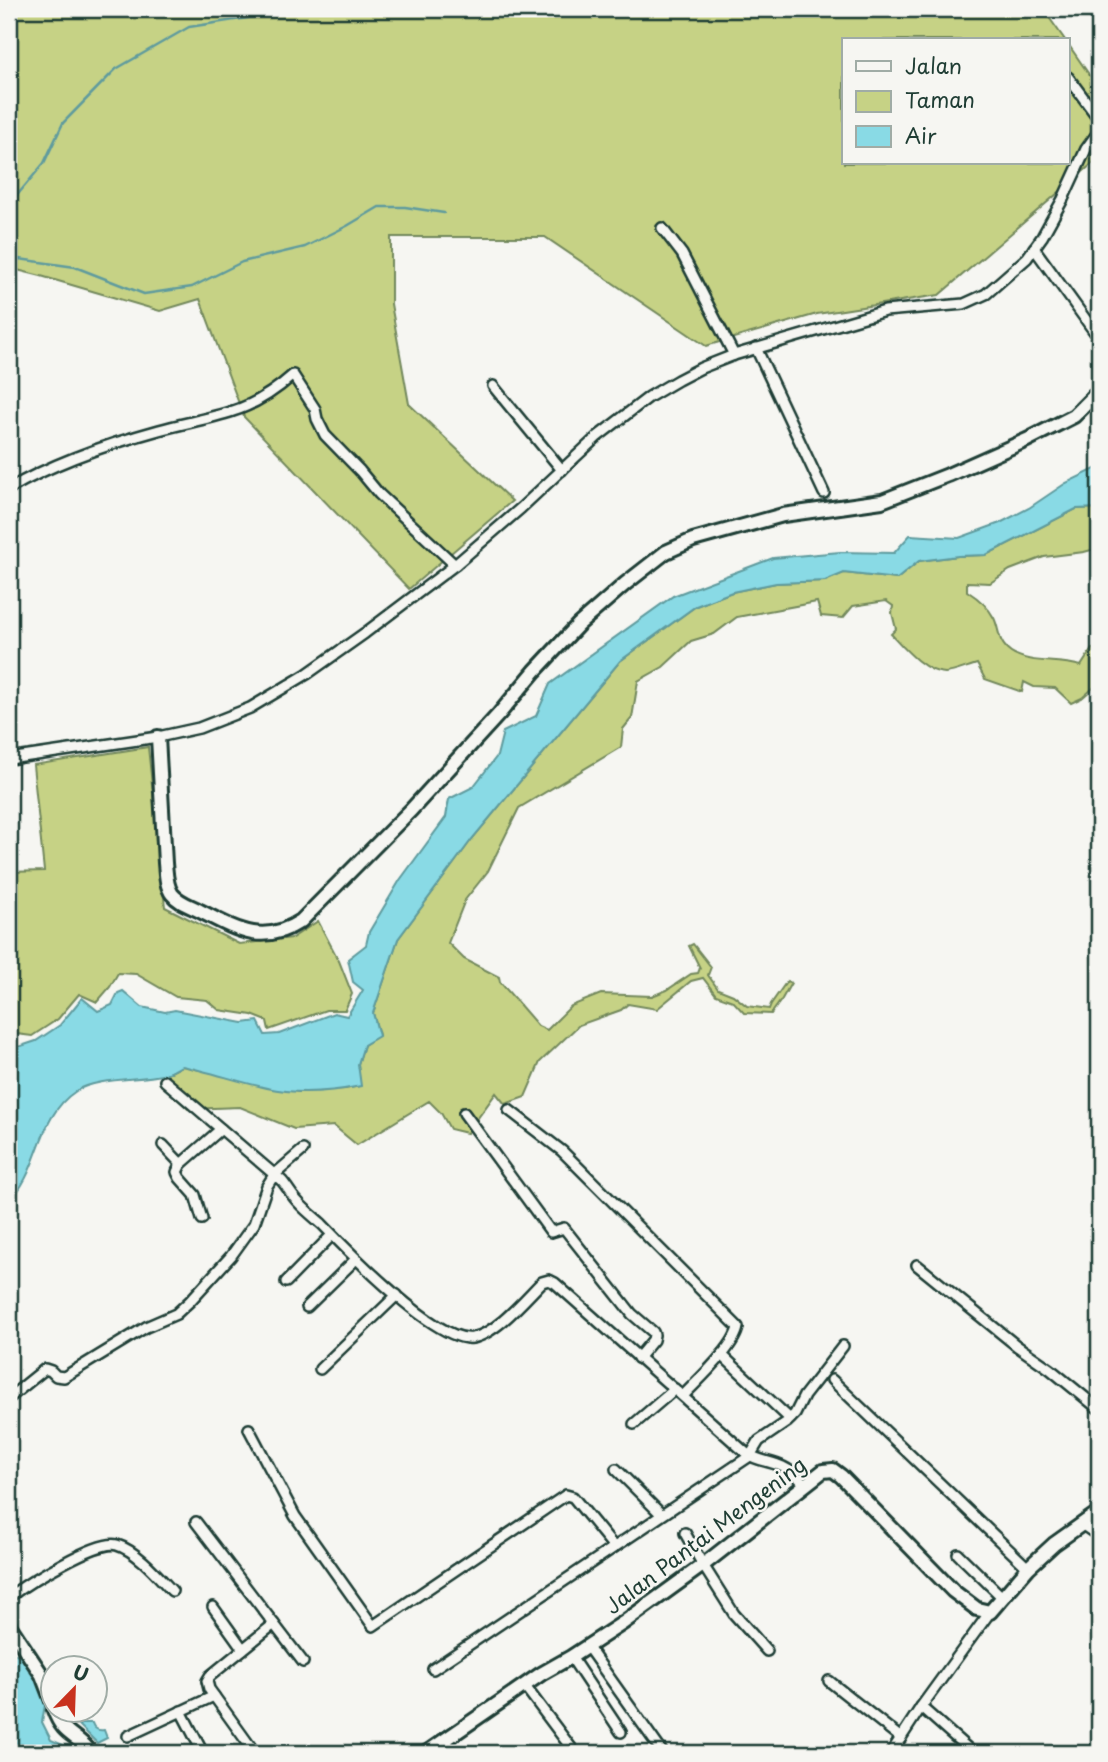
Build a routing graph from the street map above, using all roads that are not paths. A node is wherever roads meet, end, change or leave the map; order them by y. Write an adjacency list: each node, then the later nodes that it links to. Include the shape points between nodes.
1 (1070, 79): 2 (street)
2 (1099, 119)
3 (1099, 131): 5 (street)
4 (662, 228): 8 (street, via 682,254)
5 (1034, 248): 6 (street); 7 (street, via 986,294 969,303 885,311)
6 (1099, 338)
7 (756, 348): 8 (street); 13 (street)
8 (734, 355): 11 (street, via 649,397)
9 (493, 386): 11 (street)
10 (1099, 391): 15 (street, via 1074,416 1027,440 882,500 783,516 693,540 666,552 578,625 411,810 325,899 283,931 264,934 237,929 172,894 165,863)
11 (562, 470): 14 (street)
12 (9, 489): 14 (street, via 88,453 232,412 293,376 315,409 325,435 379,494)
13 (824, 493)
14 (455, 565): 15 (street, via 269,697 230,717)
15 (158, 737): 16 (street)
16 (9, 759)
17 (165, 1081): 20 (street)
18 (509, 1110): 33 (street, via 562,1151 738,1326)
19 (464, 1113): 34 (street, via 551,1232 564,1228 632,1314 653,1332 653,1340)
20 (221, 1129): 23 (street); 24 (street)
21 (163, 1145): 23 (street)
22 (303, 1150): 24 (street)
23 (181, 1164): 25 (street, via 178,1175 195,1195)
24 (274, 1175): 26 (street); 39 (street, via 244,1238 181,1310 64,1377 45,1369)
25 (202, 1219)
26 (332, 1235): 27 (street); 29 (street)
27 (356, 1259): 30 (street); 31 (street)
28 (917, 1265): 40 (street)
29 (286, 1282)
30 (397, 1295): 34 (street, via 437,1326 471,1338 498,1325 549,1280); 35 (street)
31 (307, 1307)
32 (843, 1346): 41 (street)
33 (722, 1354): 38 (street); 41 (street)
34 (638, 1357): 37 (street)
35 (320, 1369)
36 (832, 1380): 56 (street)
37 (676, 1389): 38 (street); 42 (street)
38 (683, 1396): 44 (street)
39 (9, 1398)
40 (1099, 1409)
41 (790, 1419): 44 (street)
42 (634, 1424)
43 (249, 1429): 53 (street, via 295,1516 373,1626 566,1495 573,1497)
44 (748, 1455): 46 (street, via 785,1467); 48 (street)
45 (616, 1469): 48 (street)
46 (806, 1484): 55 (street, Jalan Pantai Mengening); 61 (street, Jalan Pantai Mengening, via 823,1472 837,1472 953,1591 977,1609)
47 (1099, 1512): 50 (street)
48 (661, 1514): 53 (street)
49 (196, 1522): 62 (street)
50 (1083, 1525): 52 (street); 56 (street)
51 (685, 1533): 55 (street)
52 (1099, 1536)
53 (614, 1547): 70 (street)
54 (958, 1554): 59 (street)
55 (703, 1565): 64 (street, Jalan Pantai Mengening); 66 (street, via 734,1614)
56 (1028, 1567): 59 (street)
57 (172, 1591): 58 (street, via 138,1557 110,1544 41,1575)
58 (9, 1597)
59 (1002, 1597): 61 (street)
60 (213, 1607): 65 (street)
61 (990, 1612): 74 (street)
62 (274, 1624): 65 (street); 68 (street)
63 (9, 1625): 69 (street)
64 (587, 1646): 67 (street, Jalan Pantai Mengening); 87 (street)
65 (243, 1649): 73 (street, via 208,1677 207,1685)
66 (767, 1651)
67 (571, 1657): 72 (street, Jalan Pantai Mengening); 77 (street)
68 (303, 1662)
69 (38, 1669)
70 (433, 1669)
71 (829, 1681): 79 (street)
72 (524, 1685): 80 (street, Jalan Pantai Mengening); 86 (street)
73 (215, 1696): 75 (street); 83 (street)
74 (921, 1707): 79 (street); 89 (street)
75 (181, 1710): 78 (street); 82 (street)
76 (60, 1724): 81 (street)
77 (621, 1732)
78 (128, 1736)
79 (901, 1738): 88 (street)
80 (445, 1740): 84 (street, Jalan Pantai Mengening); 85 (street)
81 (91, 1753)
82 (203, 1753)
83 (255, 1753)
84 (426, 1753)
85 (454, 1753)
86 (575, 1753)
87 (663, 1753)
88 (891, 1753)
89 (973, 1753)

